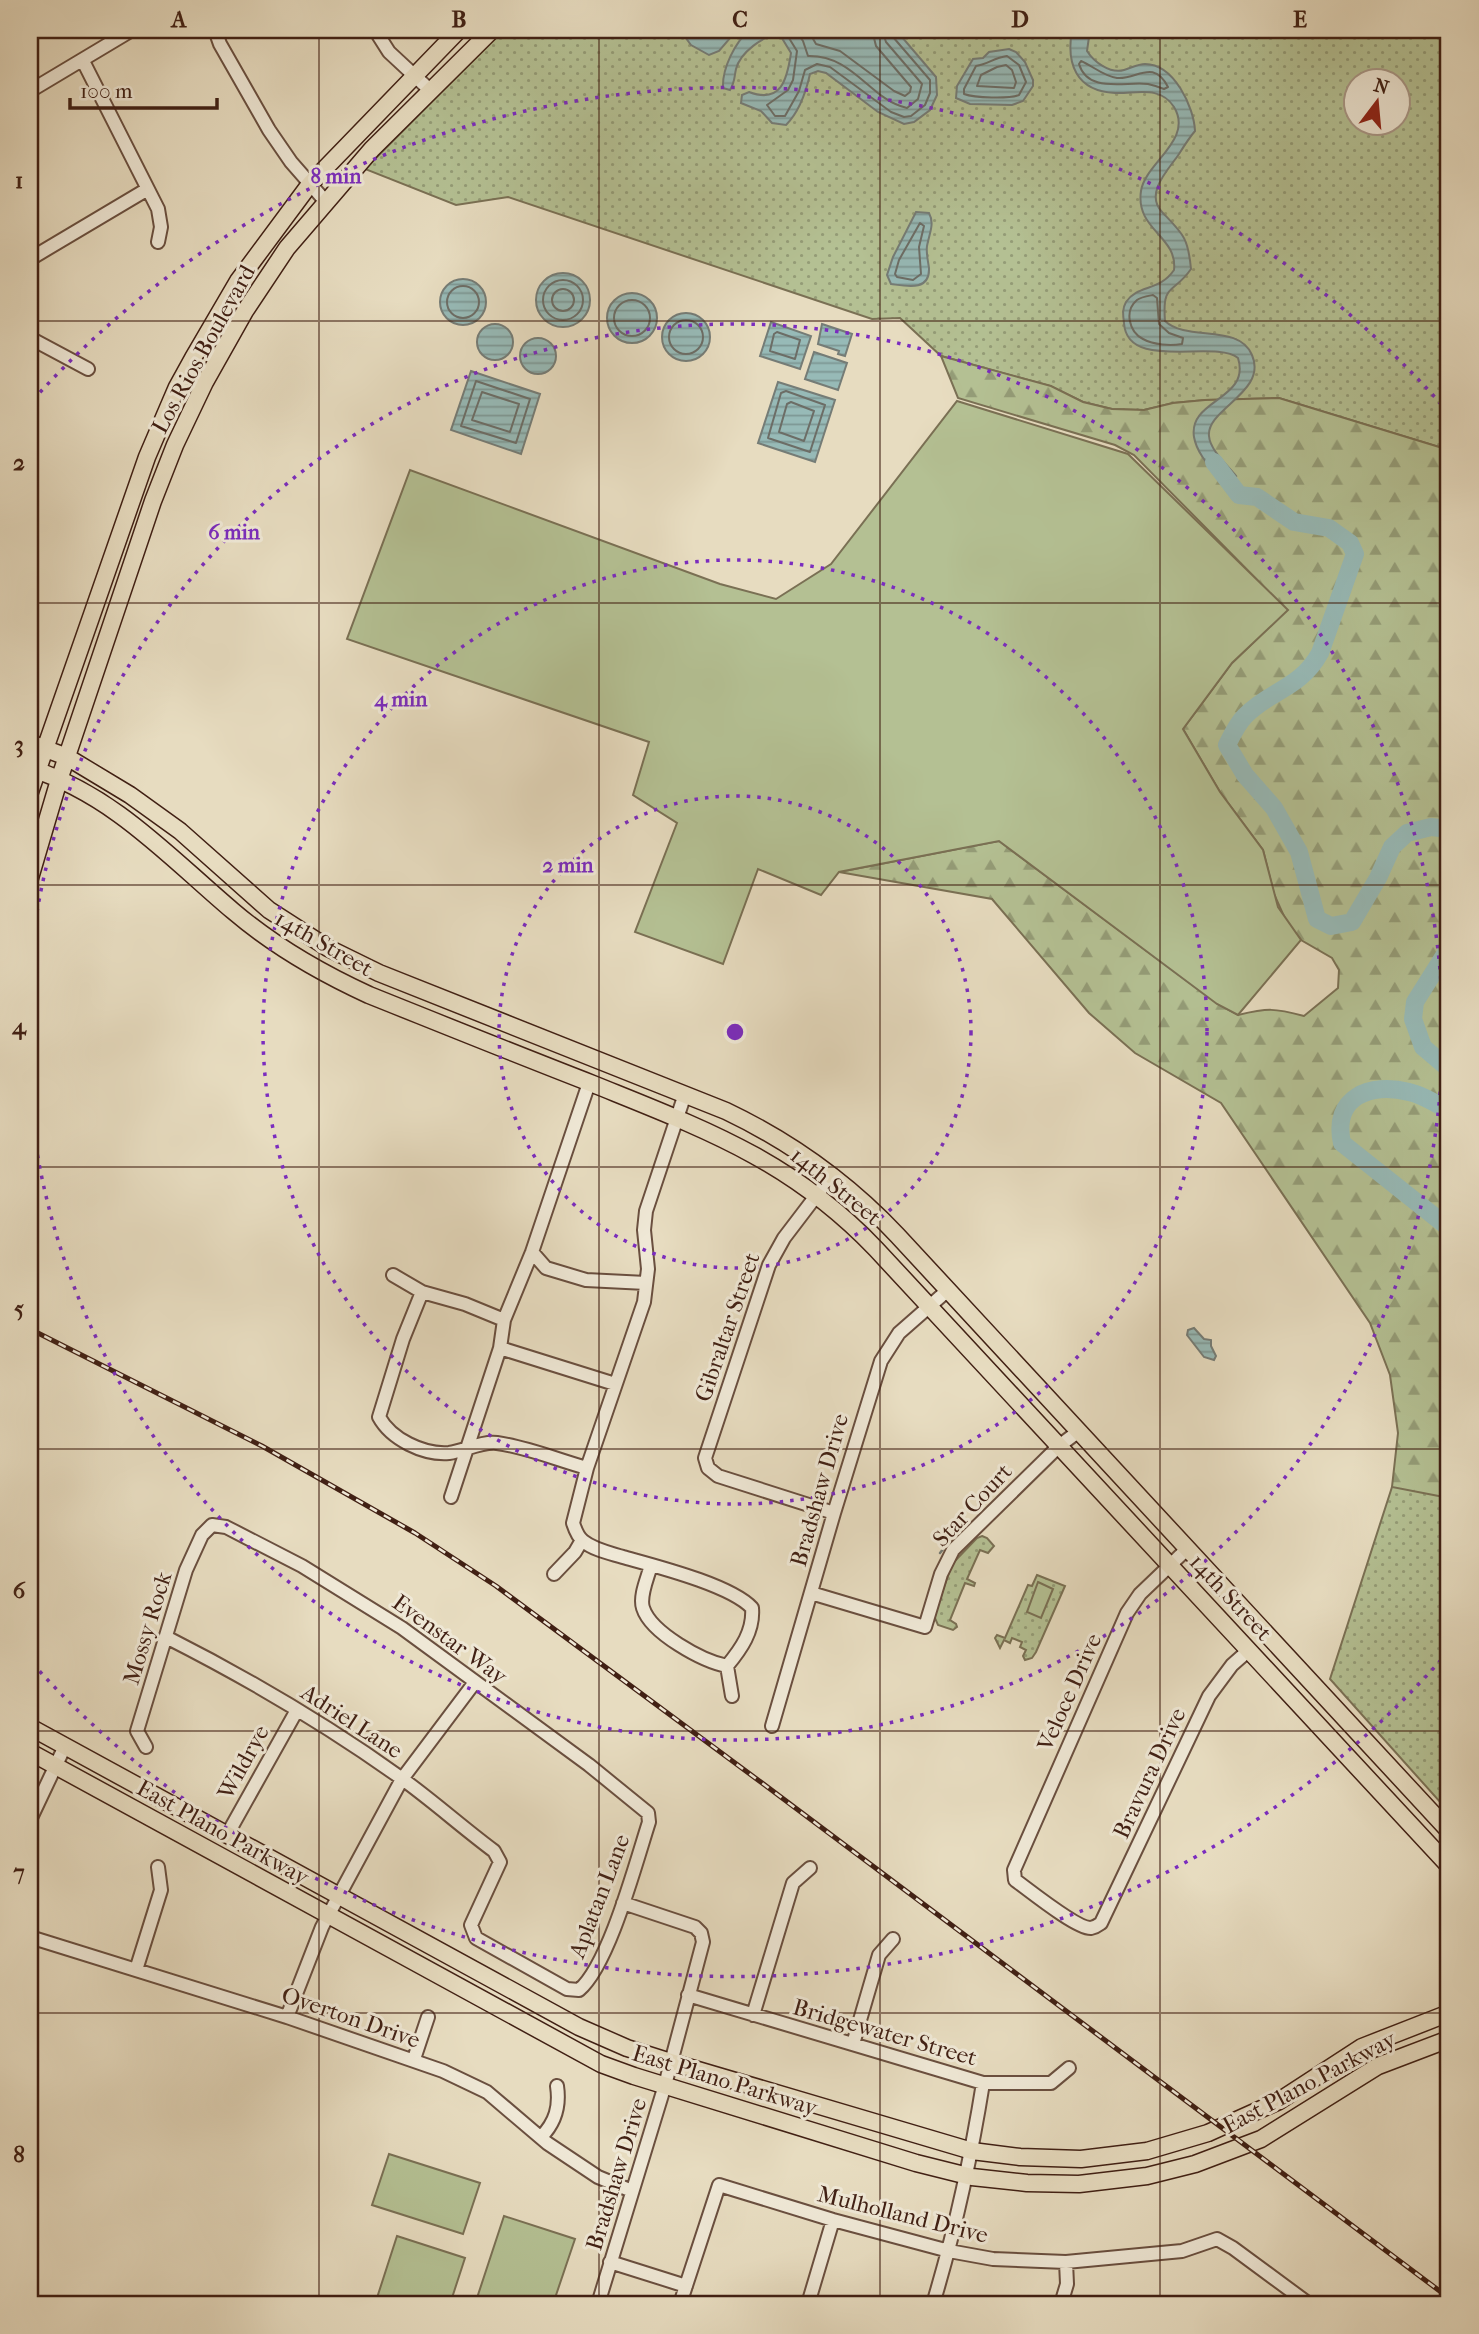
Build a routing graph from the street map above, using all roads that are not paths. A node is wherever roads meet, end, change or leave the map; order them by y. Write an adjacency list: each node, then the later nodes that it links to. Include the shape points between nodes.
1 (132, 30): 6 (street)
2 (215, 30): 10 (street, via 269,130)
3 (375, 30): 7 (street, via 389,52)
4 (459, 30): 7 (main road, Los Rios Boulevard)
5 (492, 30): 8 (main road, Los Rios Boulevard)
6 (83, 61): 9 (street); 11 (street)
7 (415, 76): 8 (street); 10 (main road, Los Rios Boulevard)
8 (431, 91): 12 (main road, Los Rios Boulevard)
9 (30, 92)
10 (310, 184): 12 (street); 17 (main road, Los Rios Boulevard, via 238,281 193,358)
11 (146, 190): 13 (street, via 158,209); 14 (street)
12 (326, 202): 18 (main road, Los Rios Boulevard, via 287,248 239,323 205,382)
13 (158, 242)
14 (30, 259)
15 (30, 338): 16 (street)
16 (88, 369)
17 (135, 490): 18 (main road); 19 (main road, Los Rios Boulevard)
18 (153, 500): 20 (main road, Los Rios Boulevard)
19 (98, 596): 20 (main road); 22 (main road, Los Rios Boulevard)
20 (120, 603): 23 (main road, Los Rios Boulevard)
21 (30, 743): 22 (main road, 14th Street)
22 (46, 748): 23 (main road, 14th Street); 24 (main road, Los Rios Boulevard)
23 (67, 757): 25 (main road, Los Rios Boulevard); 28 (main road, 14th Street, via 159,814)
24 (33, 769): 25 (main road, 14th Street); 26 (main road, Los Rios Boulevard)
25 (59, 780): 27 (main road, Los Rios Boulevard); 29 (main road, 14th Street, via 132,822)
26 (30, 792)
27 (30, 878)
28 (235, 882): 29 (main road); 30 (main road, 14th Street, via 305,934)
29 (219, 899): 31 (main road, 14th Street, via 303,961)
30 (379, 973): 31 (main road); 32 (main road, 14th Street)
31 (369, 995): 33 (main road, 14th Street)
32 (493, 1018): 33 (main road); 35 (main road, 14th Street)
33 (483, 1041): 34 (main road, 14th Street)
34 (589, 1083): 36 (main road, 14th Street); 39 (street)
35 (685, 1094): 36 (street); 37 (main road, 14th Street, via 758,1128)
36 (676, 1118): 38 (main road, 14th Street, via 748,1150); 41 (street, via 646,1211)
37 (832, 1175): 38 (street, Gibraltar Street); 42 (main road, 14th Street, via 885,1222)
38 (817, 1195): 44 (main road, 14th Street, via 865,1237); 53 (street, Gibraltar Street, via 769,1265 705,1458 718,1476)
39 (531, 1252): 41 (street, via 546,1268 586,1280); 45 (street)
40 (393, 1275): 43 (street)
41 (646, 1283): 47 (street, via 644,1302)
42 (948, 1290): 44 (street, Bradshaw Drive); 48 (main road, 14th Street)
43 (422, 1292): 45 (street); 50 (street, via 379,1417 392,1435 425,1450 450,1453)
44 (930, 1306): 49 (main road, 14th Street); 53 (street, Bradshaw Drive, via 899,1333 881,1362)
45 (504, 1320): 46 (street)
46 (500, 1348): 47 (street); 50 (street)
47 (615, 1384): 51 (street)
48 (1079, 1431): 49 (street, Star Court); 56 (main road, 14th Street)
49 (1059, 1446): 58 (main road, 14th Street); 60 (street, Star Court, via 953,1550 940,1574 925,1627)
50 (466, 1449): 51 (street, via 495,1443); 52 (street)
51 (587, 1468): 55 (street, via 573,1522)
52 (451, 1497)
53 (834, 1513): 60 (street, Bradshaw Drive)
54 (212, 1525): 61 (street, Mossy Rock, via 202,1535 186,1570); 64 (street, Evenstar Way, via 260,1544 353,1596)
55 (582, 1540): 57 (street); 59 (street)
56 (1188, 1548): 58 (street, Veloce Drive); 67 (main road, 14th Street)
57 (651, 1565): 63 (street, via 642,1607 650,1620 687,1650); 63 (street, via 732,1592 752,1608 751,1629)
58 (1170, 1565): 62 (main road, 14th Street); 86 (street, Veloce Drive, via 1127,1613 1014,1870 1016,1880 1076,1923 1088,1928)
59 (554, 1574)
60 (811, 1594): 68 (street, Bradshaw Drive)
61 (166, 1637): 66 (street, Adriel Lane); 72 (street, Mossy Rock, via 137,1731)
62 (1249, 1650): 70 (main road, 14th Street); 86 (street, Bravura Drive, via 1209,1696)
63 (727, 1666): 65 (street)
64 (475, 1682): 75 (street); 76 (street, Evenstar Way)
65 (732, 1696)
66 (297, 1710): 75 (street, Adriel Lane); 79 (street, Wildrye)
67 (1344, 1717): 70 (main road); 78 (main road, 14th Street)
68 (772, 1726)
69 (30, 1727): 71 (main road, East Plano Parkway)
70 (1326, 1732): 80 (main road, 14th Street)
71 (65, 1746): 74 (street); 79 (main road, East Plano Parkway)
72 (146, 1747)
73 (30, 1752): 74 (main road, East Plano Parkway)
74 (54, 1765): 77 (street); 85 (main road, East Plano Parkway)
75 (402, 1779): 83 (street); 90 (street, Adriel Lane, via 494,1851 500,1862 471,1925 476,1938 567,1989)
76 (648, 1813): 84 (street, Aplatan Lane)
77 (30, 1820)
78 (1449, 1831)
79 (227, 1835): 83 (main road, East Plano Parkway)
80 (1449, 1866)
81 (158, 1867): 89 (street, via 160,1889)
82 (810, 1867): 93 (street, via 793,1883)
83 (339, 1896): 85 (street); 100 (main road, East Plano Parkway, via 579,2027)
84 (623, 1903): 90 (street, Aplatan Lane, via 601,1958); 91 (street, Bradshaw Drive, via 686,1923 701,1933 702,1950)
85 (328, 1915): 94 (street); 104 (main road, East Plano Parkway, via 601,2064)
86 (1101, 1923)
87 (30, 1937): 89 (street, Overton Drive)
88 (893, 1939): 97 (street, via 879,1955)
89 (136, 1970): 94 (street, Overton Drive)
90 (579, 1990)
91 (688, 1995): 93 (street, Bridgewater Street); 100 (street, Bradshaw Drive)
92 (1449, 2013): 98 (main road, East Plano Parkway)
93 (753, 2015): 97 (street, Bridgewater Street)
94 (288, 2017): 99 (street, Overton Drive)
95 (428, 2017): 99 (street)
96 (1449, 2039): 101 (main road, East Plano Parkway)
97 (853, 2043): 103 (street, Bridgewater Street)
98 (1362, 2047): 101 (main road); 107 (main road, East Plano Parkway, via 1279,2101 1208,2133 1147,2151 1081,2159)
99 (414, 2059): 106 (street, Overton Drive, via 487,2092)
100 (671, 2062): 104 (street, Bradshaw Drive); 107 (main road, East Plano Parkway)
101 (1378, 2066): 108 (main road, East Plano Parkway, via 1261,2139 1195,2164 1146,2176 1079,2184)
102 (1069, 2068): 103 (street, Bridgewater Street, via 1051,2083)
103 (984, 2083): 107 (street)
104 (665, 2085): 108 (main road, East Plano Parkway); 109 (street, Bradshaw Drive)
105 (557, 2086): 106 (street, via 556,2115)
106 (541, 2137): 109 (street, Overton Drive, via 598,2177)
107 (972, 2151): 108 (street)
108 (967, 2176): 111 (street)
109 (632, 2191): 112 (street, Bradshaw Drive)
110 (833, 2220): 111 (street, Mulholland Drive); 114 (street, Mulholland Drive, via 719,2185); 117 (street)
111 (949, 2251): 113 (street, Mulholland Drive, via 993,2259); 118 (street)
112 (610, 2262): 114 (street); 115 (street, Bradshaw Drive)
113 (1066, 2262): 119 (street); 120 (street, Mulholland Drive, via 1182,2251 1217,2239)
114 (686, 2286): 116 (street)
115 (598, 2304)
116 (680, 2304)
117 (808, 2304)
118 (933, 2304)
119 (1060, 2304)
120 (1309, 2304)

